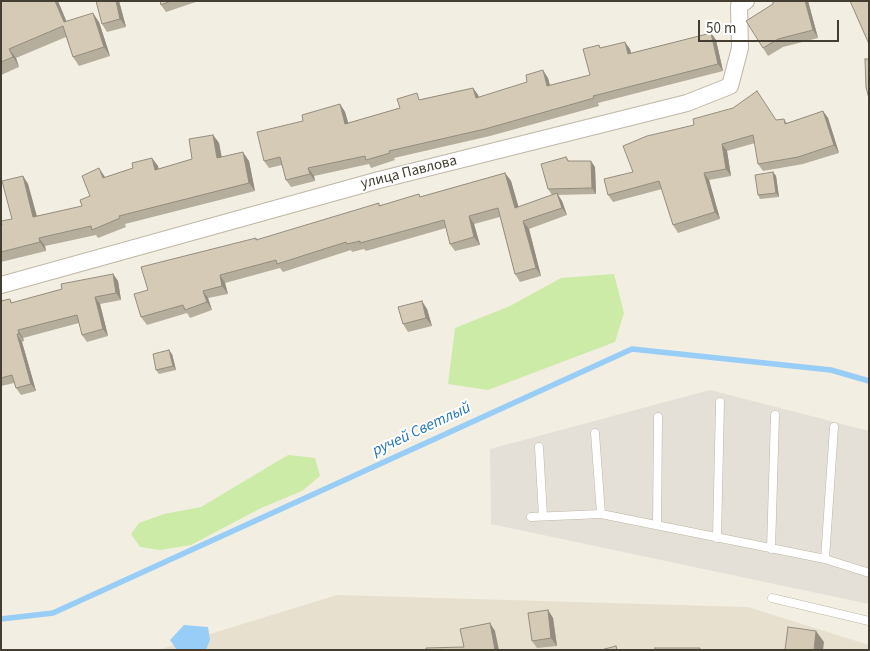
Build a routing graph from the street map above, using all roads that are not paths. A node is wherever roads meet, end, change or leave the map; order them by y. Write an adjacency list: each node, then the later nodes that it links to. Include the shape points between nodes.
1 (746, 1): 2 (street, улица Павлова, via 739,6 740,48 730,86 687,103 379,180)
2 (1, 285)
3 (720, 402): 13 (lane)
4 (775, 415): 14 (lane)
5 (658, 417): 12 (lane)
6 (834, 427): 15 (lane)
7 (595, 433): 9 (lane)
8 (539, 447): 10 (lane)
9 (601, 514): 10 (lane); 12 (lane)
10 (542, 516): 11 (lane)
11 (531, 517)
12 (656, 526): 13 (lane)
13 (717, 538): 14 (lane)
14 (771, 549): 15 (lane)
15 (825, 559): 16 (lane)
16 (869, 573)
17 (772, 598): 18 (lane)
18 (869, 621)

